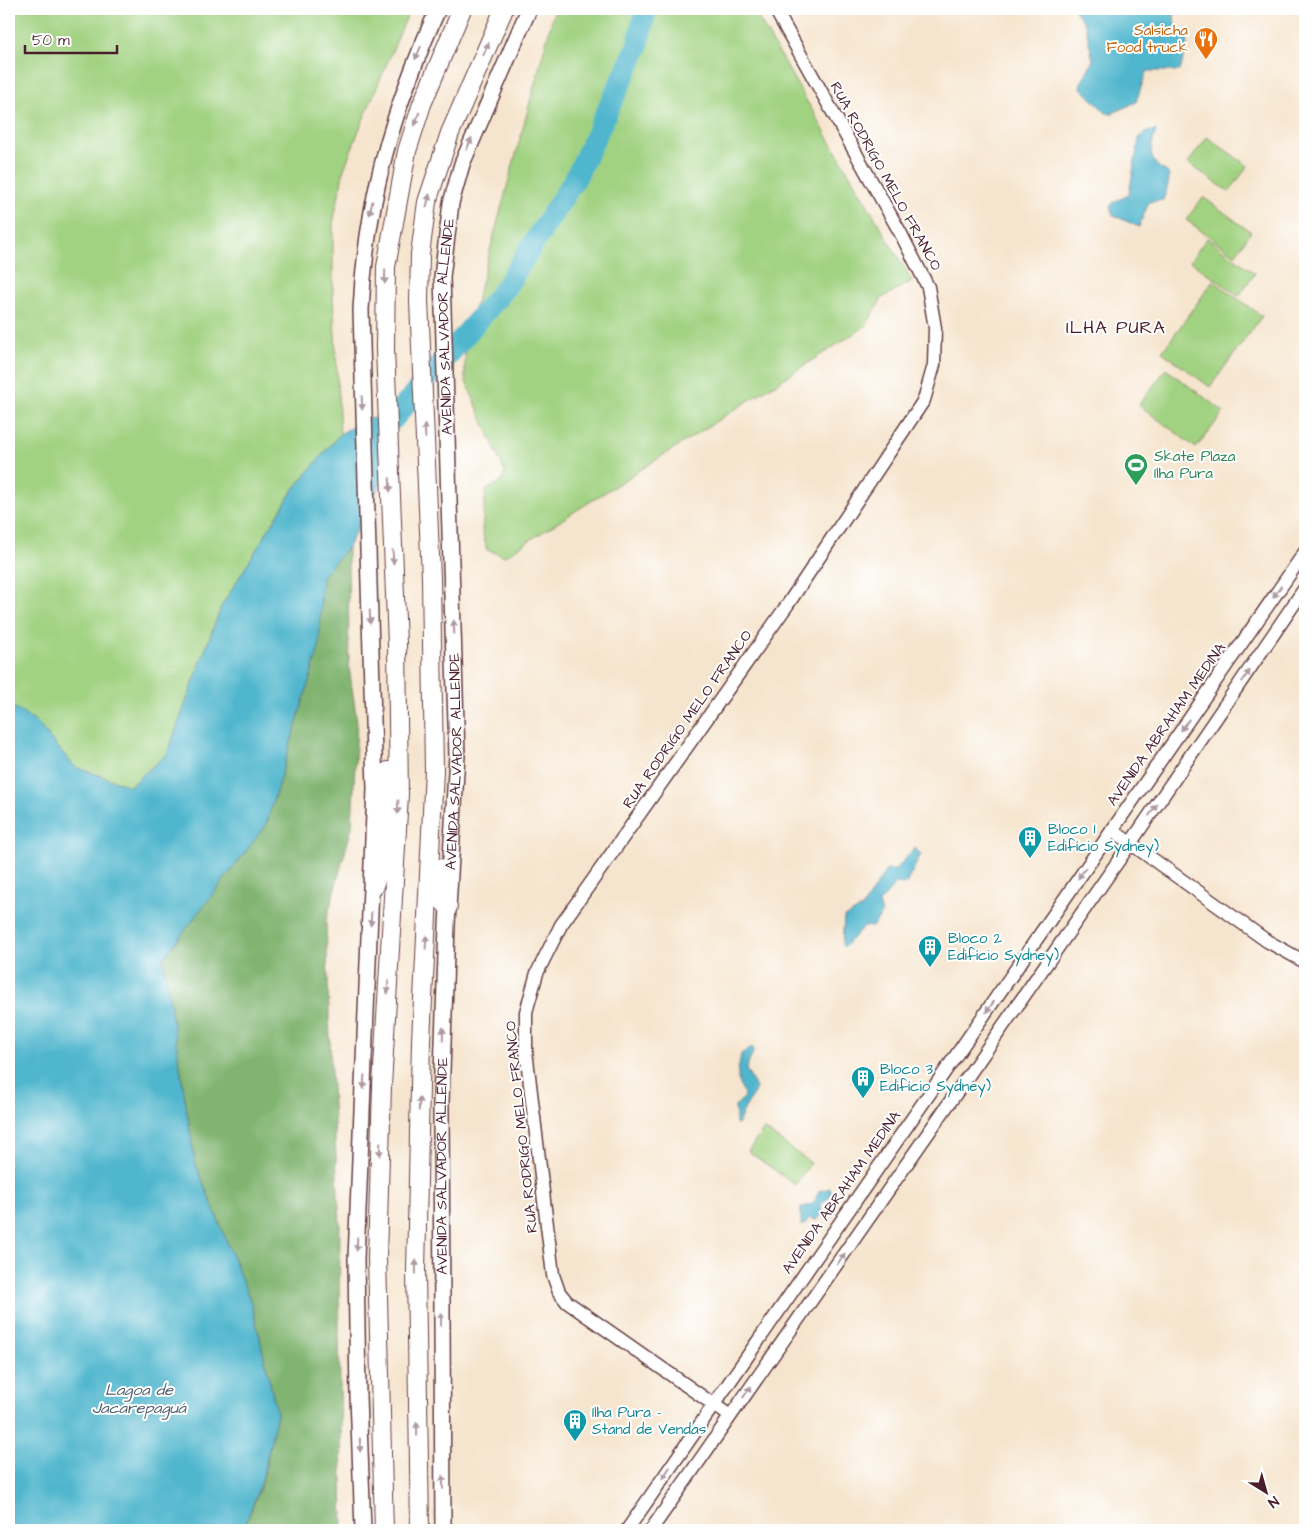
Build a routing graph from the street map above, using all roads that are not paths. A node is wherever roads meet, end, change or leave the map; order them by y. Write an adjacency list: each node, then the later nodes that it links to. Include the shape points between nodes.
1 (438, 9): 12 (main road, one-way to 12, via 394,118 370,211 363,265 360,354 375,789)
2 (462, 9): 9 (highway, one-way to 9, via 422,104 407,151 386,267 385,349)
3 (504, 9): 8 (highway, AVENIDA SALVADOR ALLENDE, one-way to 3, via 420,254 427,202 450,134)
4 (529, 9): 13 (main road, AVENIDA SALVADOR ALLENDE, one-way to 4, via 458,756 442,277 451,202 462,164)
5 (776, 9): 21 (street, RUA RODRIGO MELO FRANCO, via 928,287 935,328 934,365 924,400 788,604 561,925 537,973 526,1012 526,1051 556,1284 568,1302)
6 (1305, 552): 10 (street, AVENIDA ABRAHAM MEDINA, one-way to 10)
7 (1305, 588): 11 (street, one-way to 7)
8 (431, 599): 13 (highway, via 437,610 441,899); 25 (highway, AVENIDA SALVADOR ALLENDE, one-way to 8, via 416,1271 421,1051 434,770)
9 (398, 704): 12 (highway, via 390,737 381,866); 24 (highway, one-way to 24, via 399,795 382,1086 377,1258)
10 (1112, 830): 11 (street); 15 (street, AVENIDA ABRAHAM MEDINA, one-way to 15)
11 (1130, 843): 14 (street, via 1267,941); 16 (street)
12 (373, 888): 23 (main road, one-way to 23, via 356,1259)
13 (448, 907): 26 (main road, AVENIDA SALVADOR ALLENDE, one-way to 13, via 441,1102)
14 (1305, 962)
15 (922, 1104): 16 (street, via 927,1116); 17 (street, AVENIDA ABRAHAM MEDINA)
16 (940, 1117): 18 (street)
17 (905, 1128): 18 (street, via 920,1133); 19 (street, AVENIDA ABRAHAM MEDINA)
18 (923, 1142): 20 (street)
19 (844, 1215): 20 (street); 21 (street, AVENIDA ABRAHAM MEDINA)
20 (864, 1227): 22 (street, one-way to 20)
21 (713, 1404): 22 (street, RUA RODRIGO MELO FRANCO); 27 (street, AVENIDA ABRAHAM MEDINA, one-way to 27)
22 (730, 1416): 28 (street)
23 (363, 1530)
24 (384, 1530)
25 (420, 1530)
26 (443, 1530)
27 (627, 1530)
28 (651, 1530)

